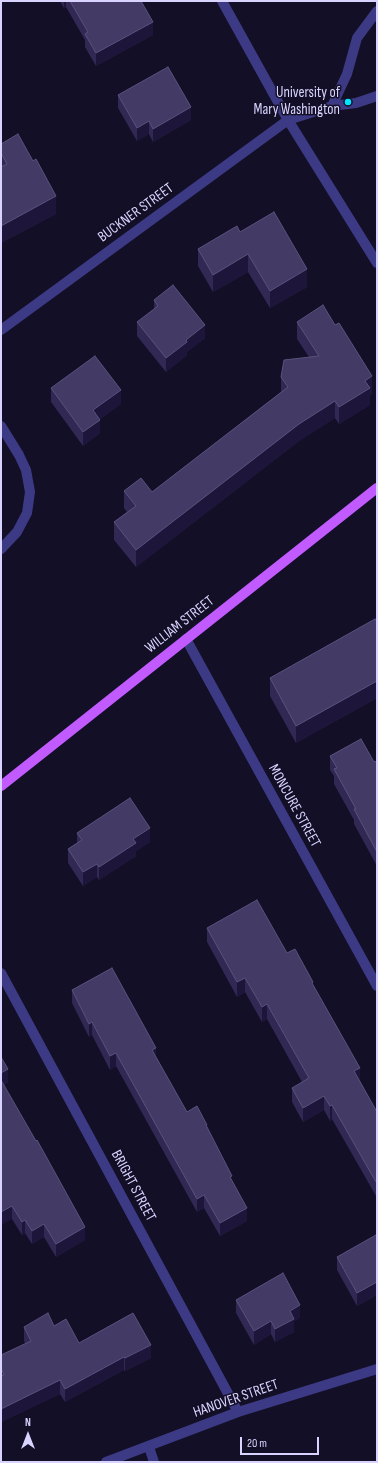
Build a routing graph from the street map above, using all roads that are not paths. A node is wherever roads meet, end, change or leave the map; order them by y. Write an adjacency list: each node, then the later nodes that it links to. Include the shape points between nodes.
1 (222, 1): 5 (street)
2 (377, 11): 4 (street, via 356,38 347,74)
3 (377, 96): 4 (street, BUCKNER STREET, via 356,103)
4 (332, 106): 5 (street, BUCKNER STREET)
5 (288, 120): 6 (street); 7 (street, BUCKNER STREET)
6 (377, 263)
7 (1, 330)
8 (1, 426): 10 (street, via 26,470 30,492 27,513 17,532)
9 (377, 488): 11 (main road, WILLIAM STREET)
10 (1, 549)
11 (186, 639): 12 (main road, WILLIAM STREET); 14 (street, MONCURE STREET)
12 (1, 786)
13 (1, 973): 16 (street, BRIGHT STREET)
14 (377, 986)
15 (377, 1370): 16 (street, HANOVER STREET)
16 (238, 1412): 17 (street, HANOVER STREET)
17 (149, 1447): 18 (street, HANOVER STREET); 19 (street)
18 (106, 1462)
19 (154, 1462)

